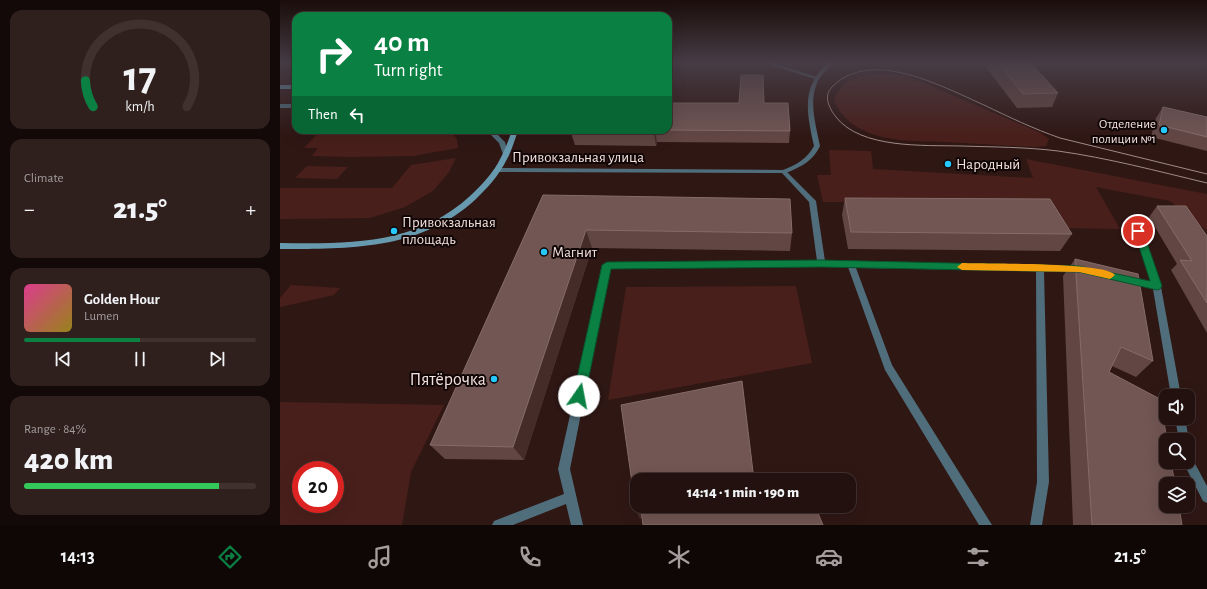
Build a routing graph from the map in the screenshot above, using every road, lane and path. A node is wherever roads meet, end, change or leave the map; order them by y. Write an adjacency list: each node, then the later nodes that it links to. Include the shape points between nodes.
1 (812, 86): 10 (street, Привокзальная улица, via 809,100 816,146 814,153 807,161)
2 (280, 88): 3 (street)
3 (292, 88)
4 (280, 106): 5 (street)
5 (292, 106)
6 (493, 134): 8 (street, via 502,142)
7 (514, 134): 8 (street)
8 (506, 156): 9 (street)
9 (499, 170): 10 (street, Привокзальная улица); 12 (street, Привокзальная улица, via 470,201 451,216 418,233 380,242 331,247)
10 (784, 172): 13 (street, via 812,201)
11 (1134, 217): 18 (street)
12 (280, 246)
13 (821, 264): 14 (street); 21 (street, via 607,265 564,469)
14 (851, 264): 15 (street); 25 (street, via 888,368)
15 (1040, 268): 16 (street); 26 (street, via 1043,482)
16 (1086, 270)
17 (1122, 278): 18 (street)
18 (1157, 286): 19 (street)
19 (1175, 389)
20 (1192, 469): 22 (street)
21 (570, 497): 23 (street); 24 (street)
22 (1207, 497)
23 (498, 525)
24 (577, 525)
25 (986, 525)
26 (1036, 525)

